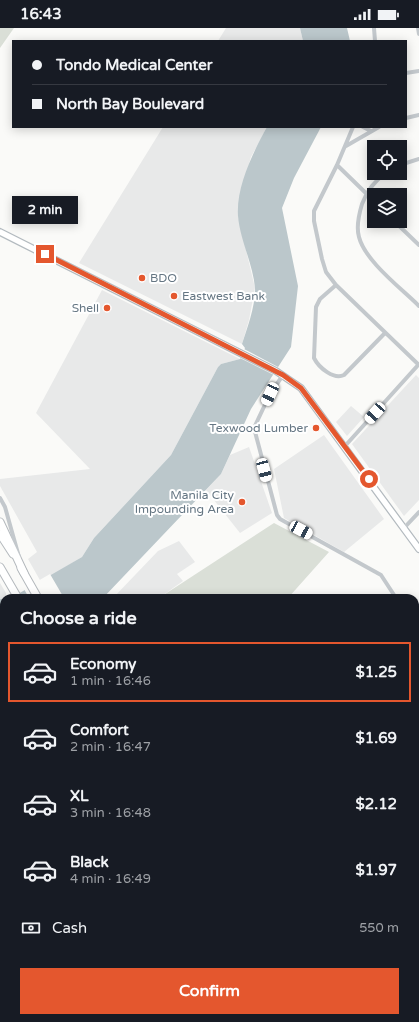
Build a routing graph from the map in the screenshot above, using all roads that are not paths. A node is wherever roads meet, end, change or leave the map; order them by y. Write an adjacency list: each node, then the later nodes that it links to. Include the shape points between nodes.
1 (374, 28): 4 (street)
2 (418, 28): 3 (street)
3 (419, 34)
4 (376, 40)
5 (419, 70): 6 (street)
6 (407, 73)
7 (419, 115): 8 (street)
8 (407, 118)
9 (353, 128): 13 (street)
10 (365, 128): 12 (street)
11 (377, 128): 12 (street)
12 (371, 131): 13 (street)
13 (345, 146): 16 (street)
14 (419, 159): 15 (street)
15 (407, 163)
16 (337, 165): 18 (street); 22 (street, via 314,211 322,259 326,272)
17 (378, 180): 18 (street)
18 (366, 194): 23 (street, via 357,231 362,247)
19 (401, 228): 21 (street)
20 (0, 232): 26 (main road)
21 (419, 245)
22 (336, 285): 24 (street); 24 (street, via 320,299 316,308 314,358 317,364 333,376 340,377)
23 (419, 306)
24 (385, 332): 25 (street)
25 (419, 365): 27 (street)
26 (283, 375): 27 (main road, via 301,388); 38 (street, via 270,394 254,428 277,515 380,575)
27 (345, 446): 31 (main road)
28 (0, 498): 35 (street, via 5,507)
29 (419, 512): 31 (street)
30 (0, 522): 35 (highway)
31 (404, 528): 33 (main road)
32 (0, 534): 35 (highway)
33 (419, 549)
34 (0, 567): 36 (highway)
35 (24, 573): 37 (highway)
36 (15, 594)
37 (36, 594)
38 (393, 594)

